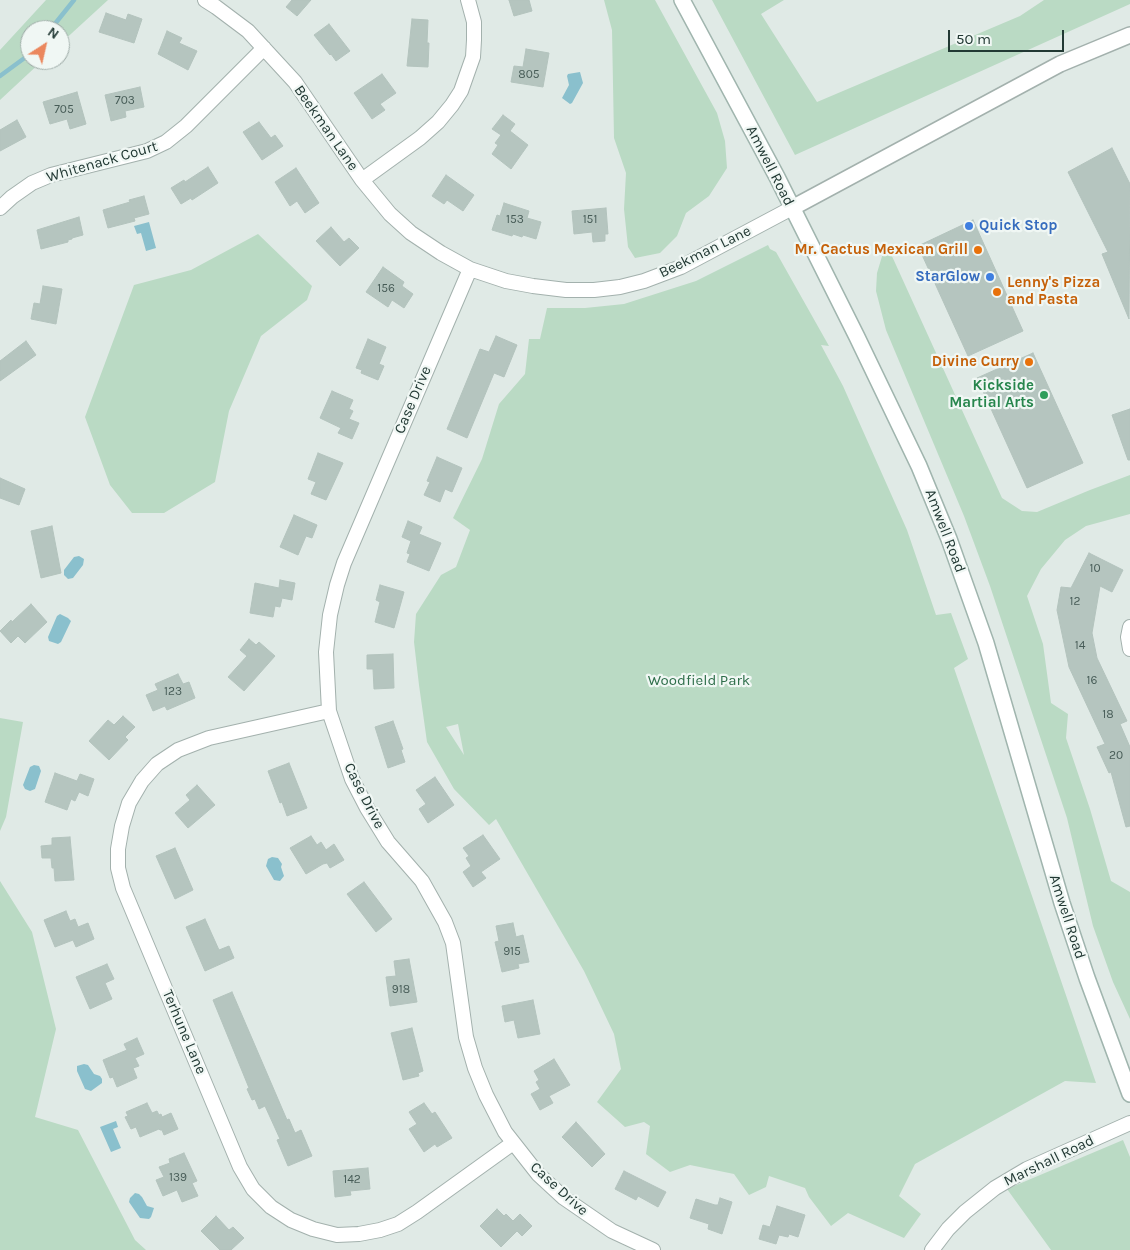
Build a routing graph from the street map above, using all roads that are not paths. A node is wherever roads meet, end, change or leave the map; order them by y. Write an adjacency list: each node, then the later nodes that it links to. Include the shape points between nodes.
1 (205, 0): 5 (street, Beekman Lane)
2 (468, 0): 6 (street, via 474,22 474,40 462,91 438,122)
3 (682, 0): 8 (main road, Amwell Road)
4 (1130, 35): 8 (main road, Beekman Lane, via 1060,64)
5 (264, 48): 6 (street, Beekman Lane, via 295,82); 7 (street, Whitenack Court, via 166,142 148,151 51,175 32,183)
6 (362, 180): 9 (street, Beekman Lane, via 390,214 411,233)
7 (0, 208)
8 (792, 208): 9 (street, Beekman Lane, via 681,267 620,287 566,290 506,281); 13 (main road, Amwell Road, via 919,466 949,539 986,643 1062,903)
9 (470, 269): 12 (street, Case Drive, via 344,563 330,615 326,652)
10 (1130, 627): 11 (street)
11 (1130, 650)
12 (328, 711): 15 (street, Case Drive, via 352,779 367,808 388,842 422,881 445,922 453,943 466,1037 475,1068); 15 (street, Terhune Lane, via 208,738 178,750 157,764 142,781 129,803 122,826 118,868 123,888 240,1167 253,1189 271,1207 291,1220 337,1235 359,1234 398,1224)
13 (1130, 1094)
14 (1130, 1123): 17 (street, Marshall Road, via 1026,1169 995,1188 965,1212)
15 (513, 1143): 16 (street, Case Drive, via 538,1174 570,1202 612,1231)
16 (653, 1250)
17 (932, 1250)

